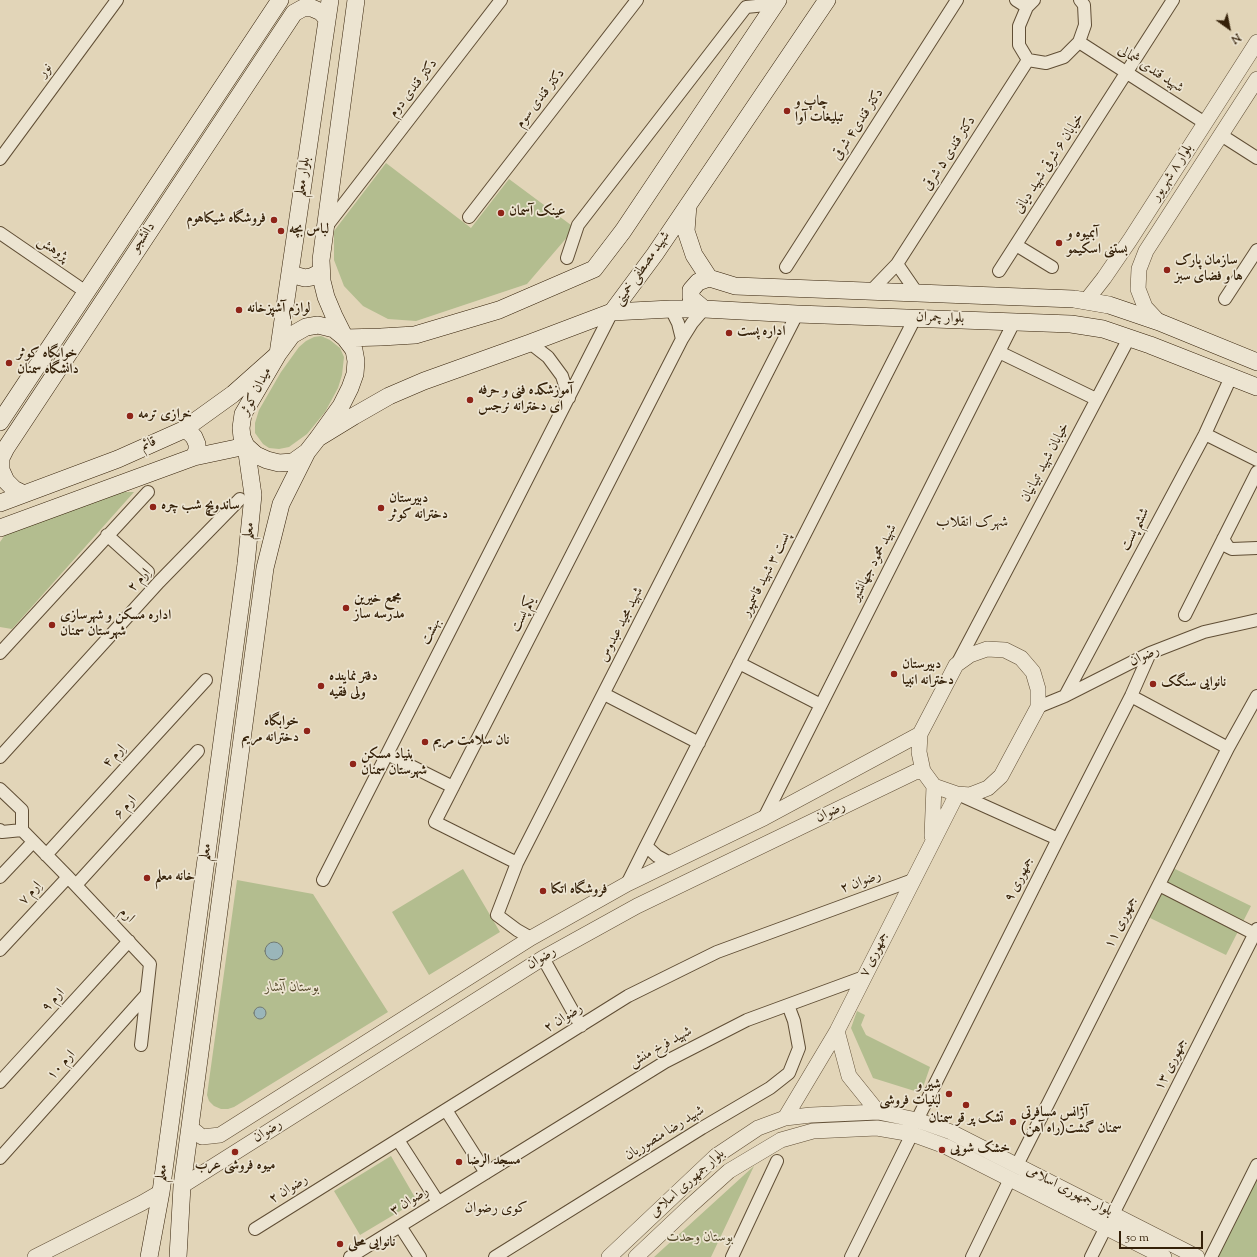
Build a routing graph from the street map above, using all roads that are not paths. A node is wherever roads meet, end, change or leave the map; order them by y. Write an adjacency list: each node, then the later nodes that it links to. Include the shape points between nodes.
1 (117, 0): 25 (street, نور)
2 (280, 0): 20 (main road, دانشجو)
3 (330, 0): 14 (main road, بلوار معلم)
4 (356, 0): 27 (main road, بلوار معلم)
5 (501, 0): 29 (street, دکتر قندی دوم)
6 (637, 0): 31 (street, دکتر قندی سوم)
7 (827, 0): 30 (main road, شهید مصطفی خمینی)
8 (957, 0): 38 (street, دکتر قندی۴ شرقی)
9 (1016, 0): 13 (street)
10 (1080, 0): 15 (street, via 1084,5 1085,25)
11 (1173, 0): 18 (street, خیابان ۶ شرقی شهید دیانی)
12 (777, 2): 36 (street, via 746,7 578,225); 57 (main road, via 594,270 499,310 415,334)
13 (1030, 4): 17 (street, via 1019,26 1019,45)
14 (327, 19): 21 (main road, دانشجو, via 321,12 312,8 303,8 294,13); 41 (main road, بلوار معلم)
15 (1079, 42): 17 (street, via 1064,57 1046,64); 18 (street, شهید قندی شمالی)
16 (1257, 42): 22 (street, بلوار ۸ شهریور)
17 (1028, 60): 37 (street, دکتر قندی ۵ شرقی)
18 (1126, 73): 22 (street, شهید قندی شمالی); 34 (street, خیابان ۶ شرقی شهید دیانی)
19 (1257, 79): 23 (street, بلوار ۸ شهریور)
20 (217, 95): 21 (main road); 44 (main road, دانشجو)
21 (233, 105): 49 (main road, دانشجو)
22 (1205, 124): 26 (street, بلوار ۸ شهریور)
23 (1221, 135): 24 (street); 28 (street, بلوار ۸ شهریور)
24 (1257, 158)
25 (0, 159)
26 (1168, 180): 28 (street); 48 (street, بلوار ۸ شهریور)
27 (331, 182): 29 (street, via 338,196); 32 (main road, بلوار معلم)
28 (1186, 190): 56 (street, بلوار ۸ شهریور, via 1146,251 1139,269 1138,289 1145,307)
29 (350, 196): 32 (street, دکتر قندی دوم)
30 (688, 205): 43 (main road, via 686,231 694,256); 52 (main road, شهید مصطفی خمینی)
31 (469, 217)
32 (325, 229): 42 (main road, بلوار معلم)
33 (0, 233): 44 (street, پژوهش)
34 (1016, 245): 39 (street); 40 (street, خیابان ۶ شرقی شهید دیانی)
35 (1257, 250): 47 (street)
36 (567, 258)
37 (897, 264): 45 (street, دکتر قندی ۵ شرقی); 46 (street)
38 (786, 266)
39 (1052, 267)
40 (999, 271)
41 (290, 272): 42 (main road, via 305,278); 62 (main road, بلوار معلم)
42 (322, 272): 57 (main road, بلوار معلم, via 326,297)
43 (708, 278): 45 (main road, بلوار چمران, via 735,286); 51 (main road, via 698,282 691,290 691,298)
44 (86, 292): 49 (main road); 68 (main road, دانشجو)
45 (872, 292): 46 (main road, بلوار چمران)
46 (917, 293): 48 (main road, بلوار چمران)
47 (1225, 300)
48 (1086, 301): 56 (main road, بلوار چمران, via 1110,305)
49 (102, 302): 78 (main road, دانشجو, via 1,458 1,470 6,481)
50 (671, 309): 51 (main road, بلوار چمران); 52 (main road, بلوار چمران); 59 (street)
51 (704, 309): 53 (main road, بلوار چمران); 59 (street, یکم پست)
52 (612, 312): 60 (main road, شهید مصطفی خمینی); 66 (street, بهشت)
53 (797, 314): 54 (main road, بلوار چمران); 94 (street, شهید مجید عبدوس)
54 (915, 318): 55 (main road, بلوار چمران); 91 (street, پست ۳ شهید قاسمپور)
55 (1014, 322): 58 (main road, بلوار چمران, via 1078,325 1103,329); 61 (street, شهید محمود جهانشیر)
56 (1159, 322): 63 (main road, بلوار چمران)
57 (345, 338): 62 (main road, میدان کوثر, via 334,330 318,325 306,327 292,335); 71 (main road, میدان کوثر, via 354,350 355,374 341,406)
58 (1129, 338): 64 (main road, بلوار چمران); 67 (street, خیابان شهید تبیانیان)
59 (682, 339): 108 (street, یکم پست)
60 (530, 343): 66 (street, via 548,357 562,376); 71 (main road, شهید مصطفی خمینی, via 389,396)
61 (999, 352): 67 (street); 98 (street, شهید محمود جهانشیر)
62 (278, 354): 69 (main road, قائم, via 233,394); 72 (main road, میدان کوثر, via 244,414 241,428)
63 (1257, 362)
64 (1231, 377): 65 (main road, بلوار چمران); 70 (street, ششم پست)
65 (1257, 387)
66 (569, 398): 104 (street, بهشت)
67 (1096, 399): 92 (street, خیابان شهید تبیانیان)
68 (0, 422)
69 (182, 430): 74 (main road, via 194,437 197,450); 78 (main road, قائم, via 118,459)
70 (1205, 434): 75 (street); 95 (street, ششم پست)
71 (318, 438): 73 (main road, میدان کوثر)
72 (246, 446): 73 (main road, میدان کوثر, via 267,460 279,463 292,462); 74 (main road, قائم); 153 (main road, معلم, via 253,495 246,564)
73 (307, 452): 143 (main road, معلم, via 281,504 265,568)
74 (194, 457): 81 (main road, قائم)
75 (1257, 460)
76 (1257, 472): 83 (street)
77 (148, 492): 82 (street)
78 (24, 494): 80 (main road, قائم)
79 (240, 499): 105 (street, اِرم ۲, via 159,582)
80 (0, 503)
81 (2, 530)
82 (107, 536): 85 (street); 88 (street)
83 (1223, 539): 84 (street, via 1232,549); 86 (street)
84 (1257, 548)
85 (148, 572)
86 (1185, 615)
87 (1257, 620): 90 (street, رضوان, via 1204,632)
88 (5, 643): 89 (street)
89 (0, 653)
90 (1150, 653): 95 (street, رضوان); 96 (street, جمهوری ۹)
91 (739, 663): 98 (street); 101 (street, پست ۳ شهید قاسمپور)
92 (956, 665): 99 (street, via 970,655 987,649 1005,650 1021,658 1033,672 1038,689); 100 (street)
93 (206, 680): 118 (street, اِرم ۴)
94 (604, 694): 101 (street); 119 (street, شهید مجید عبدوس)
95 (1064, 696): 99 (street, رضوان)
96 (1131, 696): 102 (street); 114 (street, جمهوری ۹)
97 (1257, 696): 102 (street, جمهوری ۱۱)
98 (821, 705): 111 (street, شهید محمود جهانشیر)
99 (1038, 707): 110 (street, via 1002,776 988,788 970,795)
100 (920, 734): 106 (street, via 918,752); 111 (street, رضوان)
101 (699, 743): 117 (street, پست ۳ شهید قاسمپور)
102 (1228, 748): 126 (street, جمهوری ۱۱)
103 (198, 751): 124 (street, ارم ۶)
104 (387, 754): 108 (street); 122 (street, بهشت)
105 (0, 757)
106 (923, 771): 107 (street); 131 (street, رضوان, via 914,772 637,906)
107 (934, 786): 110 (street); 116 (street)
108 (453, 787): 119 (street, یکم پست, via 435,822)
109 (0, 789): 113 (street, via 22,810)
110 (957, 794): 114 (street); 116 (street, جمهوری ۷)
111 (764, 818): 120 (street, رضوان)
112 (0, 830): 113 (street)
113 (22, 830): 115 (street, ارم)
114 (1058, 839): 142 (street, جمهوری ۹)
115 (33, 842): 118 (street, ارم); 121 (street)
116 (932, 842): 123 (street, جمهوری ۷)
117 (646, 846): 120 (street); 125 (street, پست ۳ شهید قاسمپور)
118 (46, 855): 124 (street, ارم)
119 (517, 863): 128 (street, شهید مجید عبدوس, via 497,915)
120 (670, 863): 125 (street, رضوان)
121 (0, 877)
122 (323, 880)
123 (913, 880): 132 (street, جمهوری ۷); 135 (street, رضوان ۲, via 717,952 628,996)
124 (72, 881): 129 (street, ارم); 130 (street, اِرم ۷)
125 (627, 884): 128 (street, رضوان)
126 (1159, 885): 127 (street); 148 (street, جمهوری ۱۱)
127 (1256, 932): 155 (street, جمهوری ۱۳)
128 (531, 938): 143 (street, رضوان, via 220,1135 202,1137)
129 (129, 941): 133 (street, ارم, via 150,964); 138 (street, ارم ۹)
130 (0, 950)
131 (543, 958): 135 (street); 152 (street, رضوان)
132 (864, 977): 134 (street, شهید فرخ منش); 136 (street, جمهوری ۷)
133 (146, 995): 137 (street, ارم); 146 (street, ارم ۱۰)
134 (788, 1005): 150 (street, شهید فرخ منش, via 747,1020 664,1062); 166 (street, شهید رضا منصوریان, via 799,1048 789,1073 770,1088)
135 (581, 1026): 139 (street, رضوان ۲)
136 (837, 1031): 140 (street, via 848,1076); 141 (street, جمهوری ۷)
137 (142, 1045)
138 (0, 1082)
139 (446, 1110): 145 (street, رضوان ۲); 150 (street)
140 (878, 1112): 141 (street, بلوار جمهوری اسلامی); 142 (street, بلوار جمهوری اسلامی)
141 (785, 1118): 159 (street, بلوار جمهوری اسلامی, via 758,1128 716,1156)
142 (917, 1120): 148 (street, بلوار جمهوری اسلامی, via 952,1132)
143 (190, 1127): 152 (main road, معلم)
144 (912, 1134): 151 (street, بلوار جمهوری اسلامی, via 945,1146); 160 (street, بلوار جمهوری اسلامی, via 877,1128 813,1131 781,1140 729,1171); 170 (street)
145 (398, 1140): 154 (street); 158 (street, رضوان ۲)
146 (0, 1158)
147 (777, 1160): 169 (street)
148 (1017, 1165): 155 (street, بلوار جمهوری اسلامی)
149 (1257, 1166): 175 (street)
150 (486, 1173): 154 (street, رضوان ۳)
151 (1010, 1179): 157 (street, بلوار جمهوری اسلامی); 171 (street)
152 (182, 1186): 163 (main road, معلم)
153 (161, 1192): 161 (street); 162 (main road, معلم)
154 (438, 1202): 156 (street, رضوان ۳)
155 (1113, 1214): 174 (street, بلوار جمهوری اسلامی)
156 (400, 1226): 164 (street, رضوان ۳); 165 (street)
157 (1106, 1227): 172 (street); 173 (street, بلوار جمهوری اسلامی)
158 (255, 1229)
159 (635, 1232): 160 (street); 167 (street, بلوار جمهوری اسلامی)
160 (648, 1244): 168 (street, بلوار جمهوری اسلامی)
161 (35, 1257)
162 (149, 1257)
163 (178, 1257)
164 (350, 1257)
165 (420, 1257)
166 (495, 1257)
167 (609, 1257)
168 (636, 1257)
169 (732, 1257)
170 (851, 1257)
171 (972, 1257)
172 (1091, 1257)
173 (1164, 1257)
174 (1197, 1257)
175 (1211, 1257)

